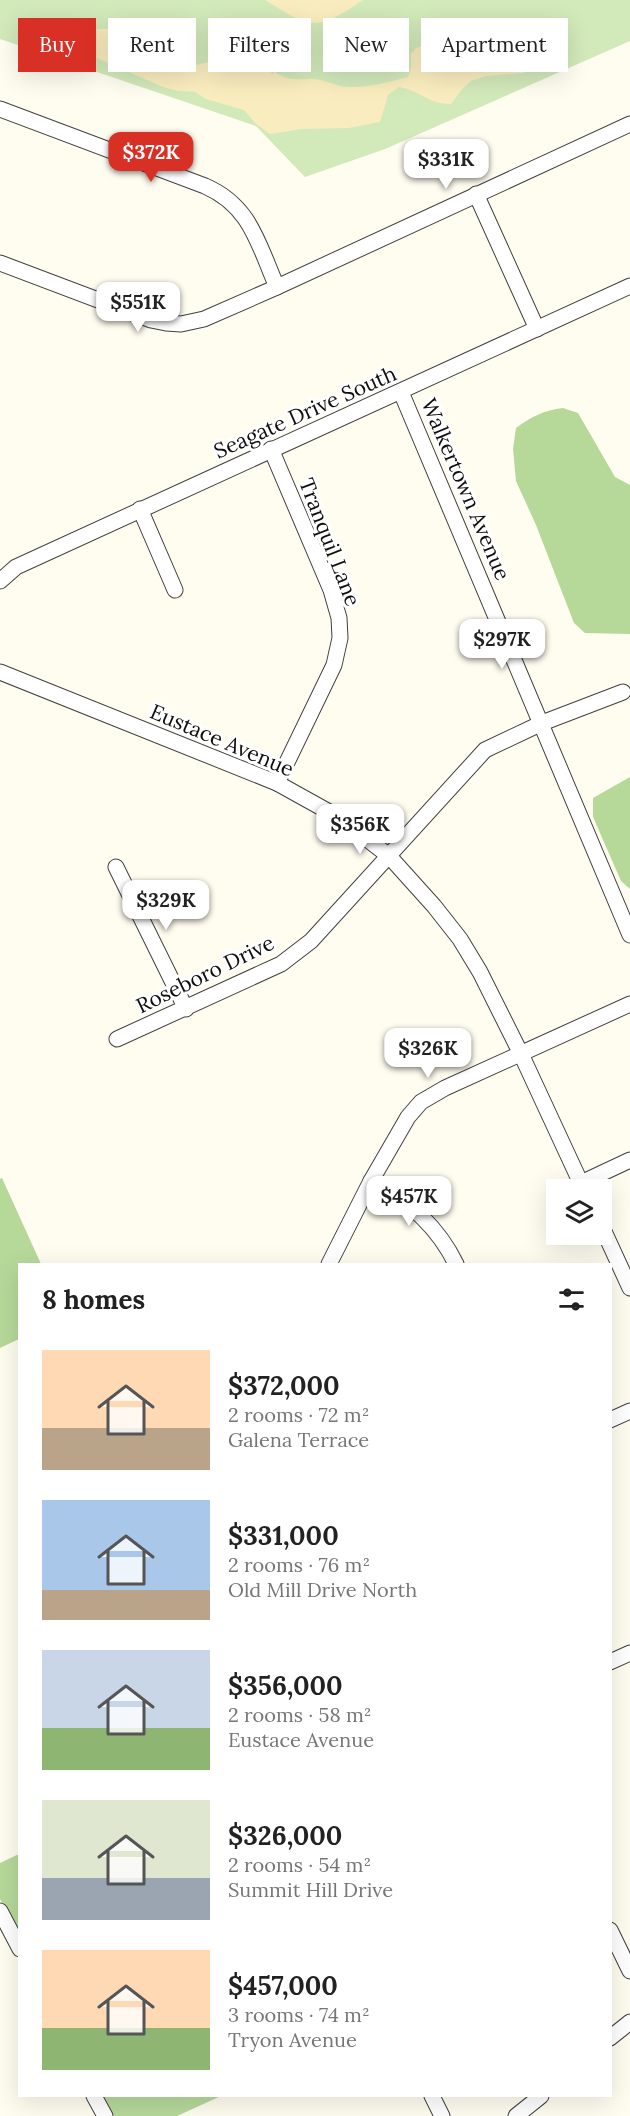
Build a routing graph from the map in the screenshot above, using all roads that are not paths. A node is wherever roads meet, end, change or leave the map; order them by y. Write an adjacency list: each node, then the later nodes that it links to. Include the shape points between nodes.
1 (0, 109): 6 (street, via 205,186 227,198 247,219)
2 (630, 124): 3 (street)
3 (476, 194): 6 (street); 7 (street)
4 (0, 263): 6 (street, via 166,323 204,319)
5 (630, 286): 7 (street, Seagate Drive South)
6 (277, 287)
7 (537, 329): 8 (street, Seagate Drive South)
8 (401, 392): 9 (street, Seagate Drive South); 15 (street, Walkertown Avenue)
9 (271, 449): 10 (street, Seagate Drive South); 16 (street, Tranquil Lane, via 331,590 340,638 334,665)
10 (140, 509): 11 (street, Seagate Drive South, via 16,567); 12 (street)
11 (0, 581)
12 (175, 590)
13 (0, 672): 16 (street, Eustace Avenue)
14 (623, 692): 15 (street, Roseboro Drive)
15 (542, 723): 17 (street, Roseboro Drive, via 485,750); 19 (street, Walkertown Avenue)
16 (278, 783): 17 (street, Eustace Avenue, via 340,818)
17 (389, 856): 21 (street, Roseboro Drive, via 311,941 281,964); 23 (street, Eustace Avenue, via 460,939)
18 (117, 867): 21 (street)
19 (630, 935)
20 (630, 1004): 23 (street)
21 (186, 1009): 22 (street, Roseboro Drive)
22 (117, 1039)
23 (521, 1054): 25 (street, Eustace Avenue); 27 (street, via 421,1102)
24 (630, 1160): 26 (street)
25 (579, 1179)
26 (595, 1179)
27 (371, 1181): 29 (street); 30 (street, via 394,1193 428,1221)
28 (610, 1245): 31 (street)
29 (330, 1263)
30 (456, 1263)
31 (630, 1288)
32 (630, 1411): 33 (street)
33 (612, 1419)
34 (630, 1653): 35 (street)
35 (612, 1661)
36 (0, 1911): 38 (street)
37 (612, 1934): 39 (street)
38 (18, 1945)
39 (630, 1971)
40 (630, 2022): 41 (street)
41 (612, 2036)
42 (94, 2097): 45 (street)
43 (432, 2097): 46 (street)
44 (539, 2097): 47 (street)
45 (104, 2116)
46 (442, 2116)
47 (516, 2116)

